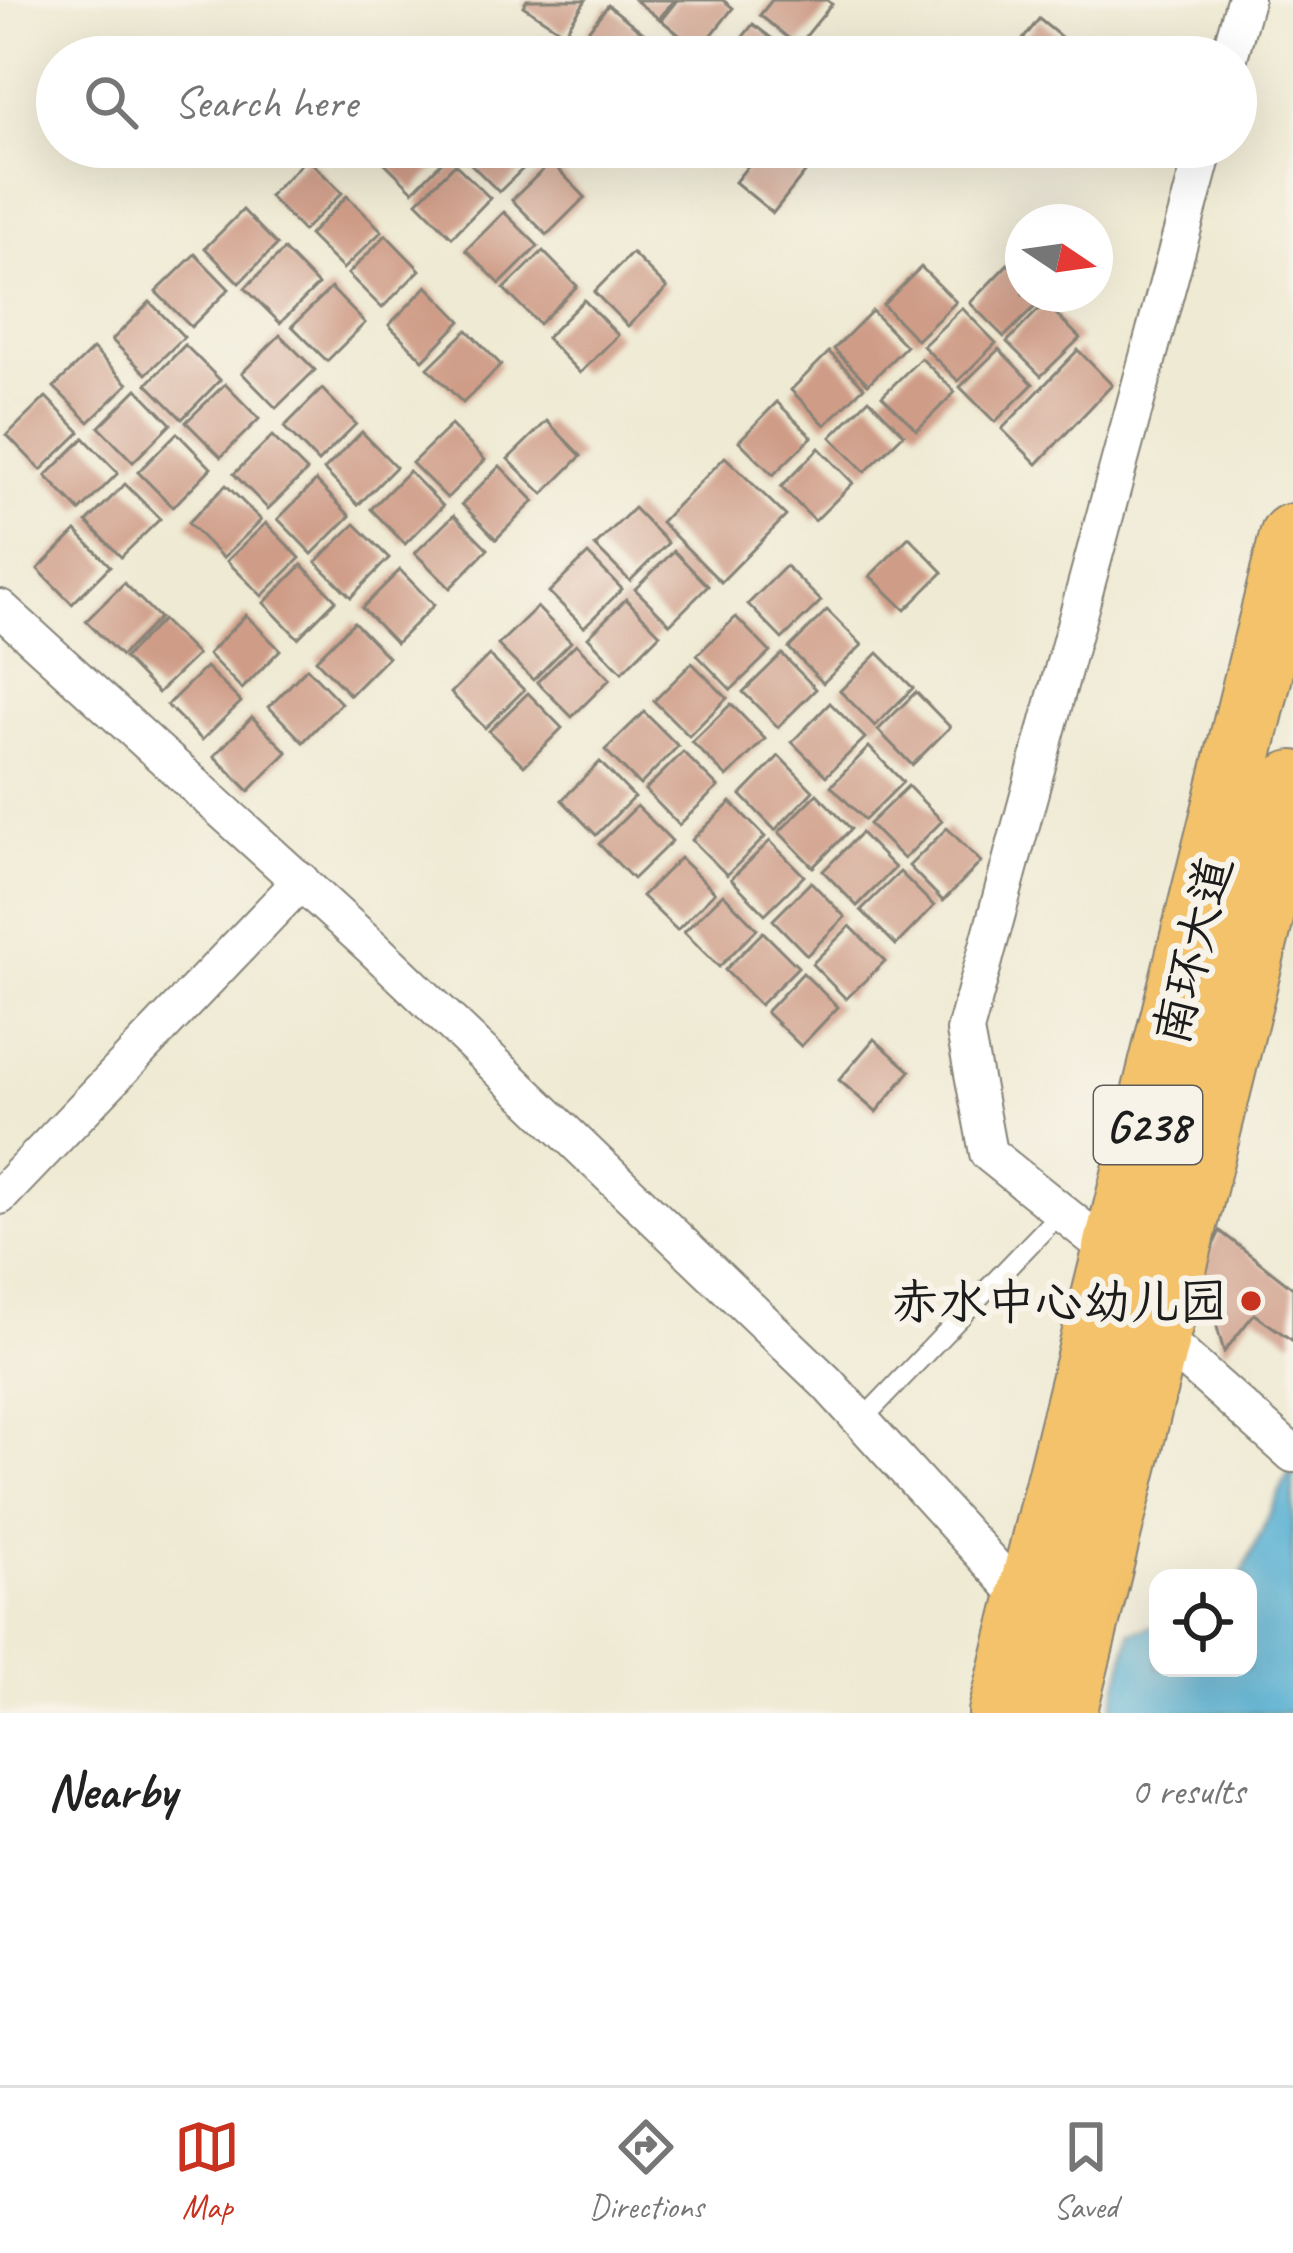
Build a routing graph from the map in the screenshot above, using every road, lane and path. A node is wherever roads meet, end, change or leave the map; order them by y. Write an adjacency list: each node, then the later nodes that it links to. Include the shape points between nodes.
1 (1245, 0): 2 (street)
2 (1235, 36)
3 (1199, 168): 9 (street, via 965,1031 988,1153)
4 (1293, 536): 10 (highway, 南环大道 / G238)
5 (0, 608): 7 (street)
6 (1293, 784): 11 (highway, 南环大道 / G238)
7 (301, 881): 8 (street); 12 (street)
8 (0, 1196)
9 (1061, 1211): 10 (street); 12 (lane)
10 (1115, 1255): 14 (highway, 南环大道 / G238)
11 (1157, 1333): 13 (street); 16 (highway, 南环大道 / G238)
12 (861, 1421): 14 (street)
13 (1293, 1454)
14 (1028, 1604): 15 (highway, 南环大道 / G238)
15 (1001, 1713)
16 (1063, 1713)

